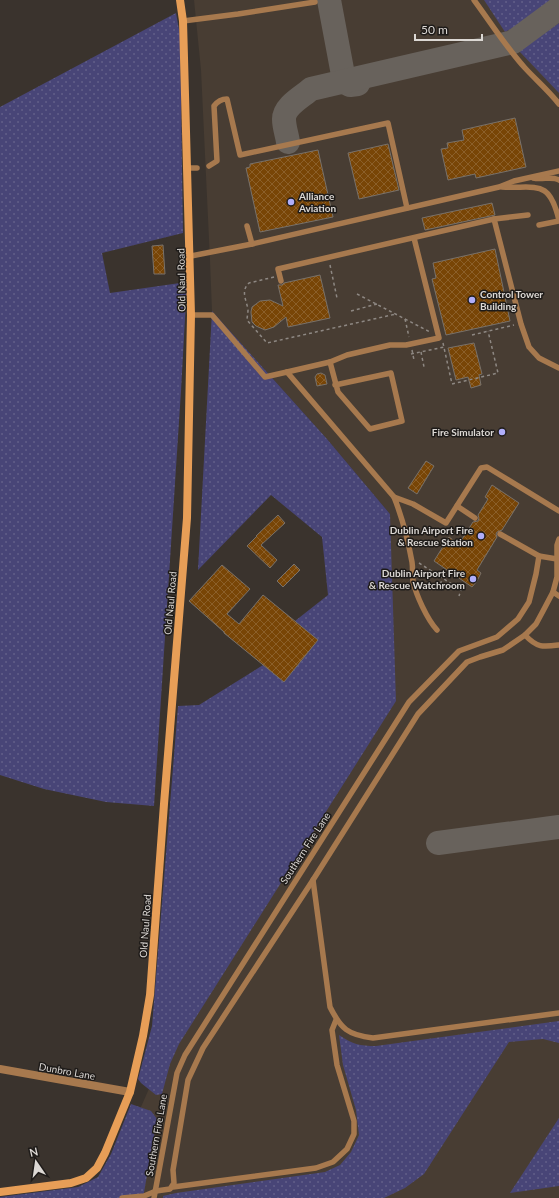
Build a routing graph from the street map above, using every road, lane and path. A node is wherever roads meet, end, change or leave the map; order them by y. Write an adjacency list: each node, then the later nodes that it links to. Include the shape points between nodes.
1 (180, 0): 4 (main road, Old Naul Road)
2 (474, 0): 5 (lane, via 524,67)
3 (314, 2): 4 (lane)
4 (183, 21): 7 (main road, Old Naul Road)
5 (559, 104)
6 (209, 166): 13 (lane, via 217,161 214,106 224,99 227,99 240,155 388,123)
7 (188, 168): 8 (lane); 21 (main road, Old Naul Road)
8 (197, 168)
9 (559, 171): 10 (lane)
10 (530, 177): 11 (lane); 12 (lane)
11 (559, 180)
12 (499, 187): 13 (lane); 16 (lane, via 532,186 545,191 553,200)
13 (407, 208): 20 (lane)
14 (528, 215): 15 (lane)
15 (494, 219): 19 (lane); 30 (lane)
16 (559, 221): 18 (lane)
17 (247, 226): 20 (lane)
18 (539, 226)
19 (414, 238): 22 (lane); 33 (lane)
20 (252, 244): 21 (lane)
21 (191, 256): 29 (main road, Old Naul Road)
22 (328, 258): 23 (lane, via 278,269); 25 (path)
23 (280, 278): 28 (path, via 249,283 245,286 247,320 267,343)
24 (357, 294): 26 (path)
25 (338, 298)
26 (377, 304): 27 (path); 28 (path)
27 (351, 311)
28 (396, 314): 33 (path)
29 (192, 315): 40 (lane, via 212,315 265,376); 63 (main road, Old Naul Road, via 187,518 150,995)
30 (521, 324): 31 (path); 39 (lane, via 529,347 539,358)
31 (488, 331): 32 (path); 34 (path, via 498,374 452,384)
32 (472, 335)
33 (439, 338): 34 (path); 37 (lane, via 406,345 390,345 347,355)
34 (444, 347): 35 (path)
35 (421, 352): 36 (path); 38 (path)
36 (411, 354)
37 (330, 362): 40 (lane); 41 (lane)
38 (424, 367)
39 (559, 368)
40 (287, 372): 42 (lane)
41 (335, 385): 41 (lane, via 391,373 402,421 370,429 338,392)
42 (394, 497): 43 (lane, via 413,504 446,523); 56 (lane, via 412,562 418,596)
43 (457, 506): 44 (lane, via 481,468 487,467); 45 (lane)
44 (559, 511)
45 (475, 518)
46 (500, 534): 48 (lane)
47 (559, 539): 49 (lane)
48 (539, 556): 49 (lane); 65 (lane, Southern Fire Lane, via 529,602 518,619 497,637 459,651 409,702 184,1054 177,1073)
49 (557, 559): 53 (lane, via 557,577)
50 (416, 561): 51 (path)
51 (444, 578): 52 (path); 54 (path, via 461,590)
52 (440, 584)
53 (553, 592): 55 (lane); 57 (lane, via 536,624)
54 (459, 596)
55 (559, 596)
56 (437, 630)
57 (525, 635): 58 (lane, via 538,646); 59 (lane, via 503,650 467,662 418,714)
58 (559, 645)
59 (313, 880): 61 (lane, via 327,992); 64 (lane, via 203,1048 188,1080 173,1170)
60 (559, 1013): 61 (lane, via 373,1038 358,1036)
61 (336, 1020): 64 (lane, via 332,1030 337,1065 354,1121 354,1134 347,1149 333,1162 316,1168)
62 (0, 1069): 63 (street, Dunbro Lane)
63 (130, 1092): 66 (main road, Old Naul Road, via 105,1153 97,1168 86,1178 71,1183)
64 (173, 1187): 65 (lane)
65 (156, 1191): 67 (lane, via 144,1196); 68 (lane, Southern Fire Lane)
66 (0, 1192)
67 (122, 1198)
68 (154, 1198)

